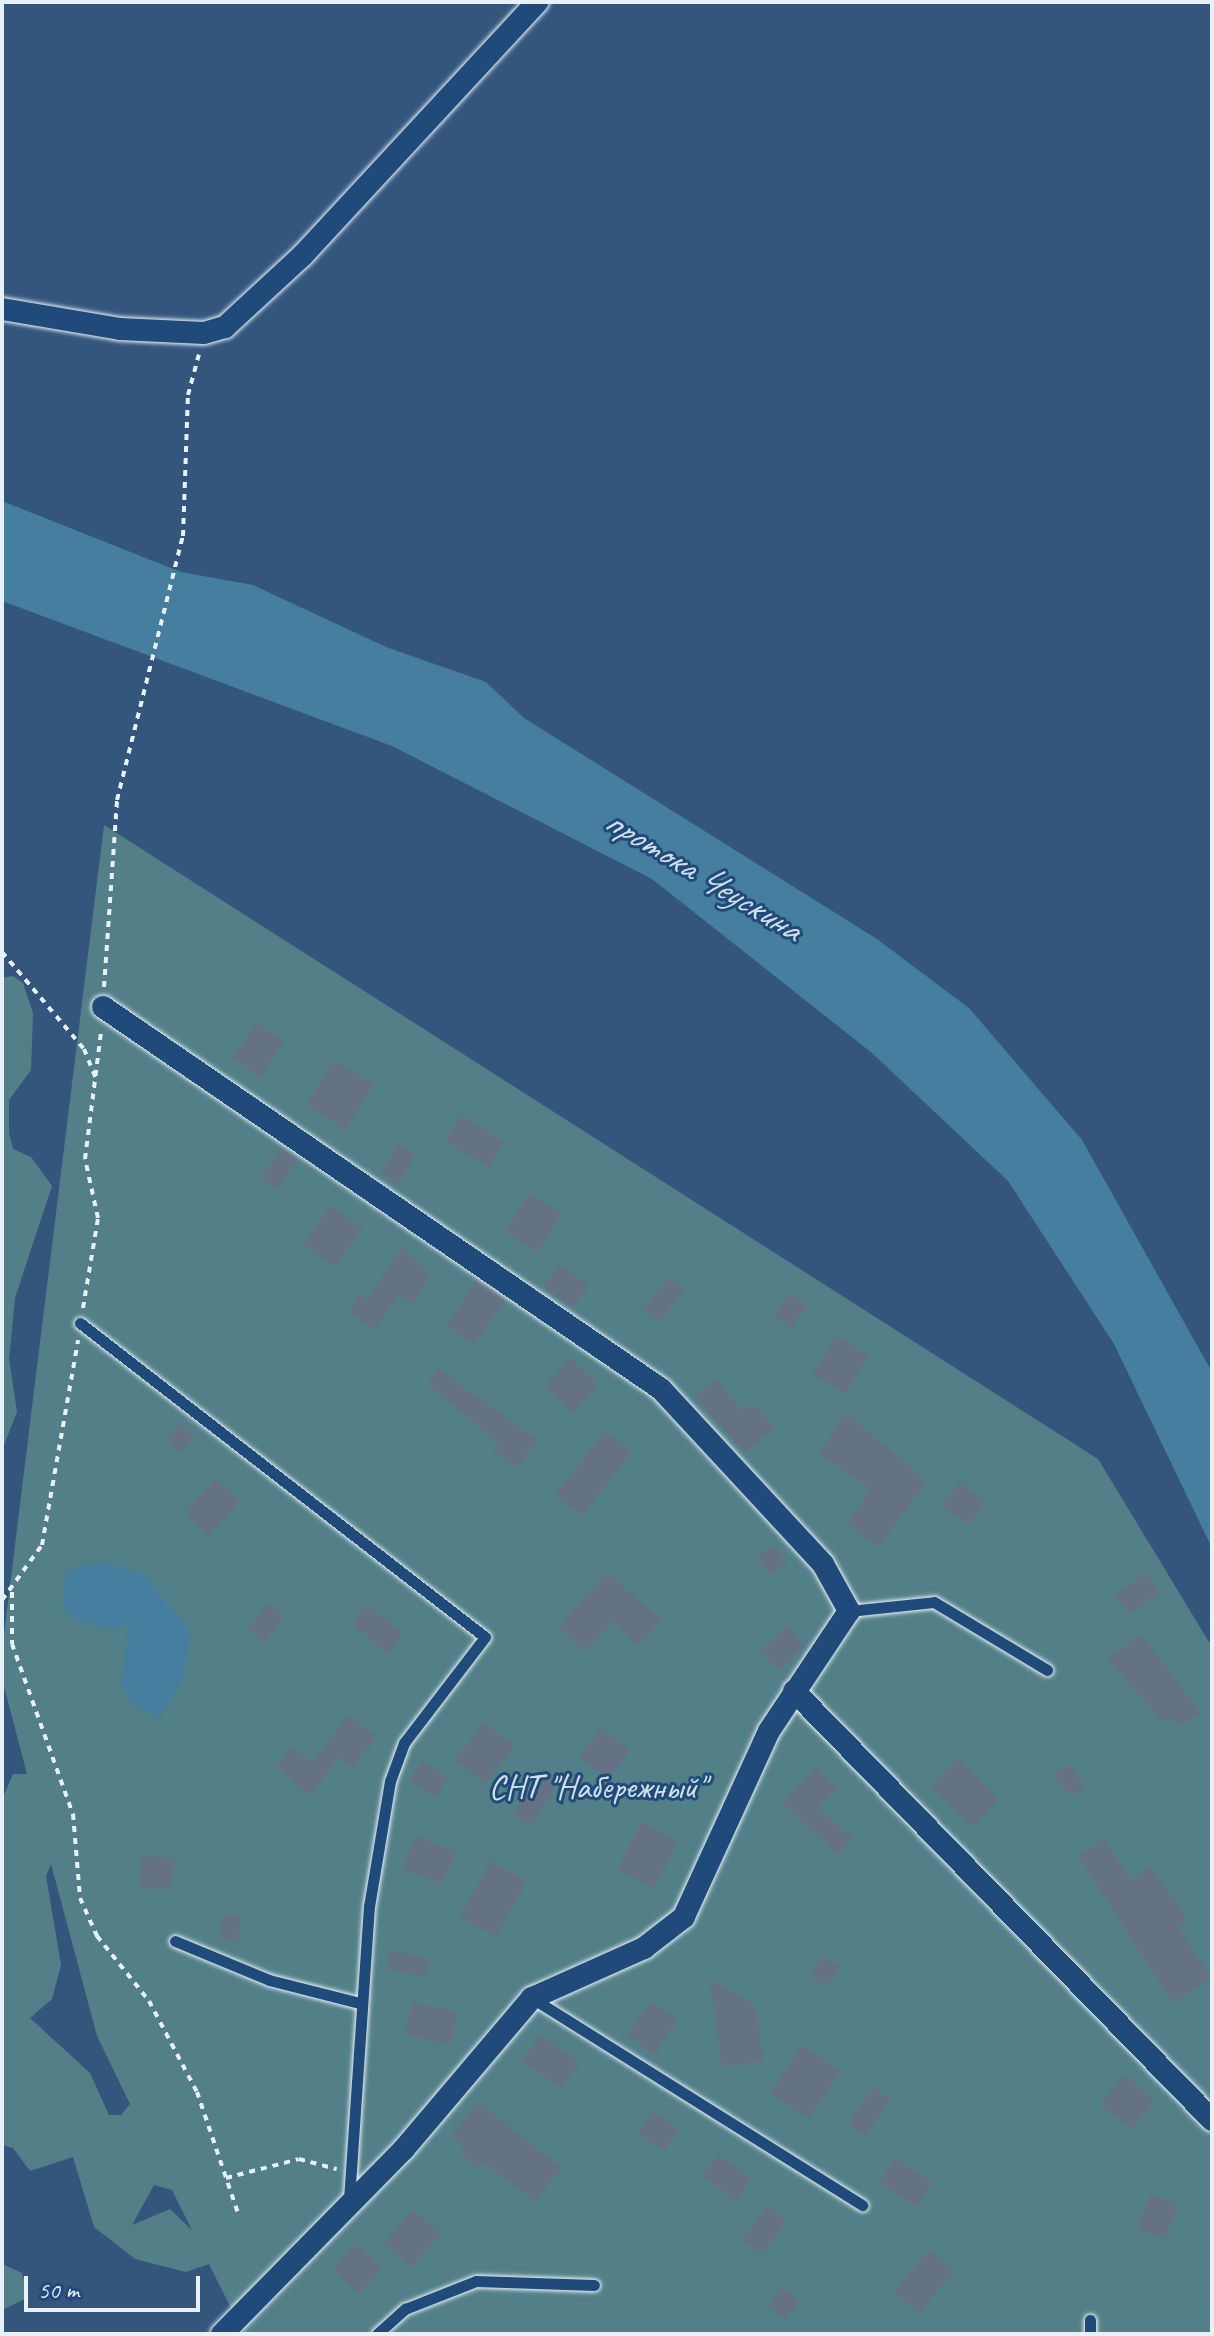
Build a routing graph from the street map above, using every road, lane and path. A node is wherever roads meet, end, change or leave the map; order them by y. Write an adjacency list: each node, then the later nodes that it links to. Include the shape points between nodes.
1 (537, 2): 3 (street, via 303,255 225,327)
2 (2, 309): 3 (street, via 120,329)
3 (204, 333): 5 (path, via 188,395 183,536 117,800)
4 (2, 952): 6 (path, via 84,1049)
5 (103, 1007): 6 (path); 10 (street, via 661,1389 823,1564)
6 (97, 1083): 7 (path, via 85,1159 98,1218)
7 (80, 1323): 8 (path, via 53,1503 34,1565); 15 (lane, via 485,1637 404,1743 390,1781)
8 (12, 1592): 9 (path); 18 (path, via 12,1644 73,1814 80,1898 97,1936 149,2001 176,2053)
9 (2, 1600)
10 (849, 1611): 11 (lane, via 934,1602); 12 (street, via 838,1637)
11 (1047, 1670)
12 (794, 1691): 14 (street, via 684,1917 644,1948); 16 (street)
13 (175, 1941): 15 (lane, via 269,1980)
14 (532, 1998): 19 (lane); 20 (street)
15 (360, 2003): 17 (lane)
16 (1212, 2120)
17 (350, 2172): 18 (path, via 299,2159); 20 (lane)
18 (226, 2178): 21 (path)
19 (862, 2205)
20 (348, 2210): 24 (street)
21 (239, 2216)
22 (594, 2285): 25 (lane, via 476,2281 416,2303)
23 (1090, 2320): 26 (lane)
24 (222, 2334)
25 (377, 2334)
26 (1090, 2334)

